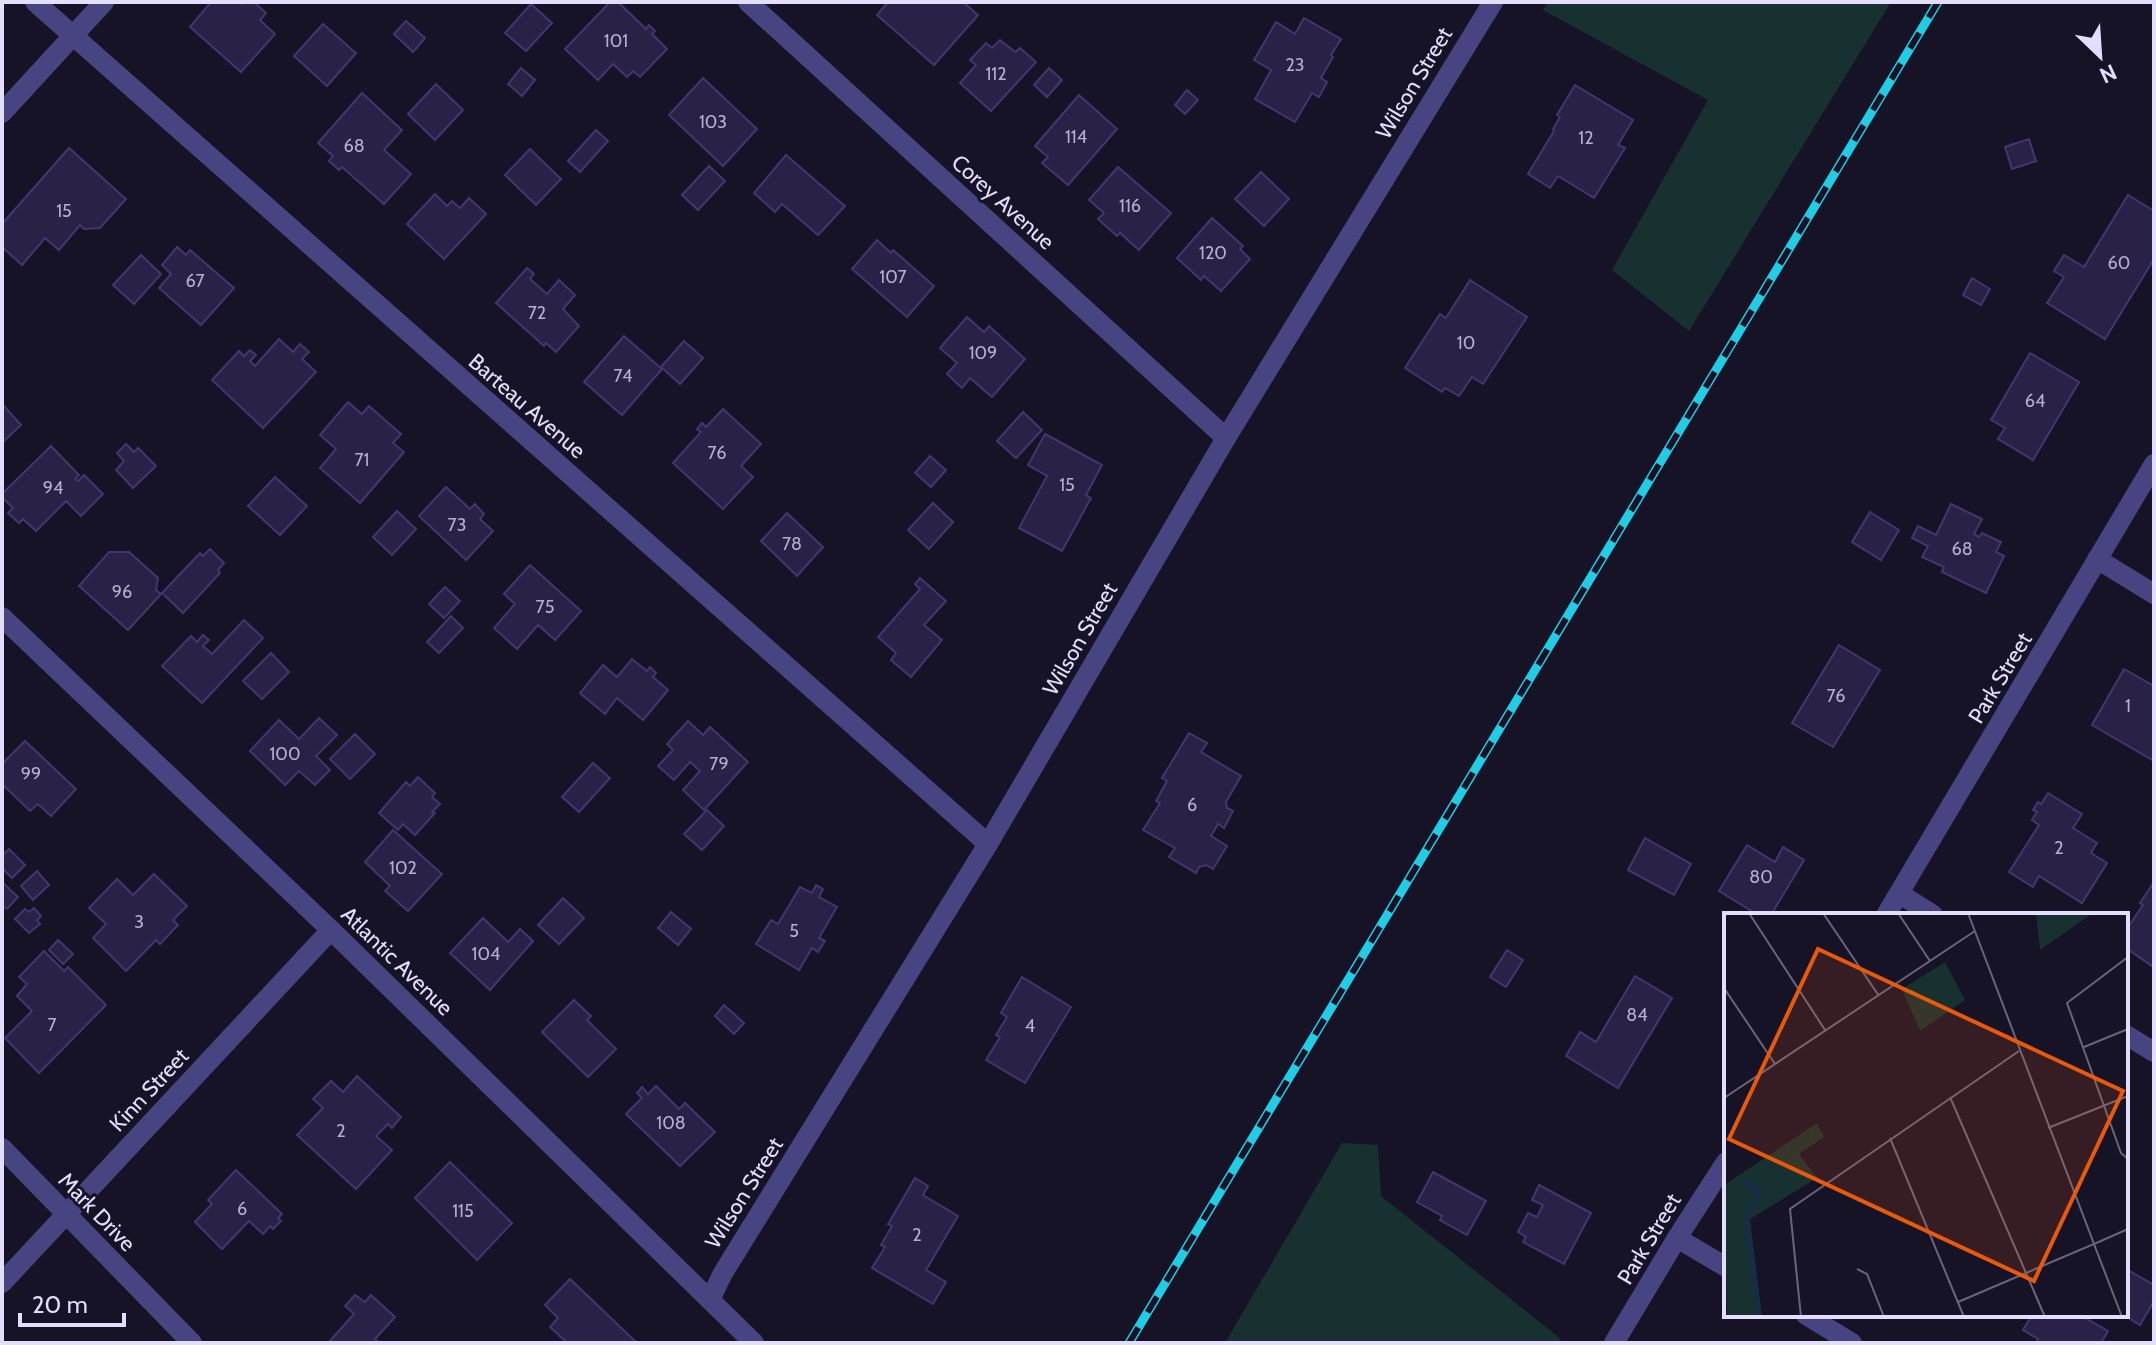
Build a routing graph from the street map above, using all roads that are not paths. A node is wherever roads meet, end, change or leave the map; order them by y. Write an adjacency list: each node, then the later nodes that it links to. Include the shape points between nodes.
1 (35, 2): 5 (street, Barteau Avenue)
2 (104, 2): 5 (street)
3 (748, 2): 7 (street, Corey Avenue)
4 (1493, 2): 7 (street, Wilson Street)
5 (73, 37): 6 (street); 12 (street, Barteau Avenue)
6 (2, 113)
7 (1226, 438): 12 (street, Wilson Street)
8 (2154, 464): 9 (street, Park Street)
9 (2097, 559): 10 (street); 13 (street, Park Street)
10 (2154, 594)
11 (2, 617): 16 (street, Atlantic Avenue)
12 (988, 844): 25 (street, Wilson Street)
13 (1900, 894): 14 (street, Park Street); 15 (street)
14 (1887, 913)
15 (1930, 913)
16 (331, 930): 21 (street, Kinn Street); 25 (street, Atlantic Avenue)
17 (2128, 1036): 18 (street)
18 (2154, 1052)
19 (2, 1148): 21 (street, Mark Drive)
20 (1724, 1165): 22 (street, Park Street)
21 (65, 1214): 24 (street, Kinn Street); 27 (street, Mark Drive)
22 (1677, 1238): 23 (street); 29 (street, Park Street)
23 (1724, 1266)
24 (2, 1283)
25 (710, 1300): 28 (street, Atlantic Avenue)
26 (1809, 1317): 30 (street)
27 (192, 1343)
28 (754, 1343)
29 (1614, 1343)
30 (1852, 1343)

